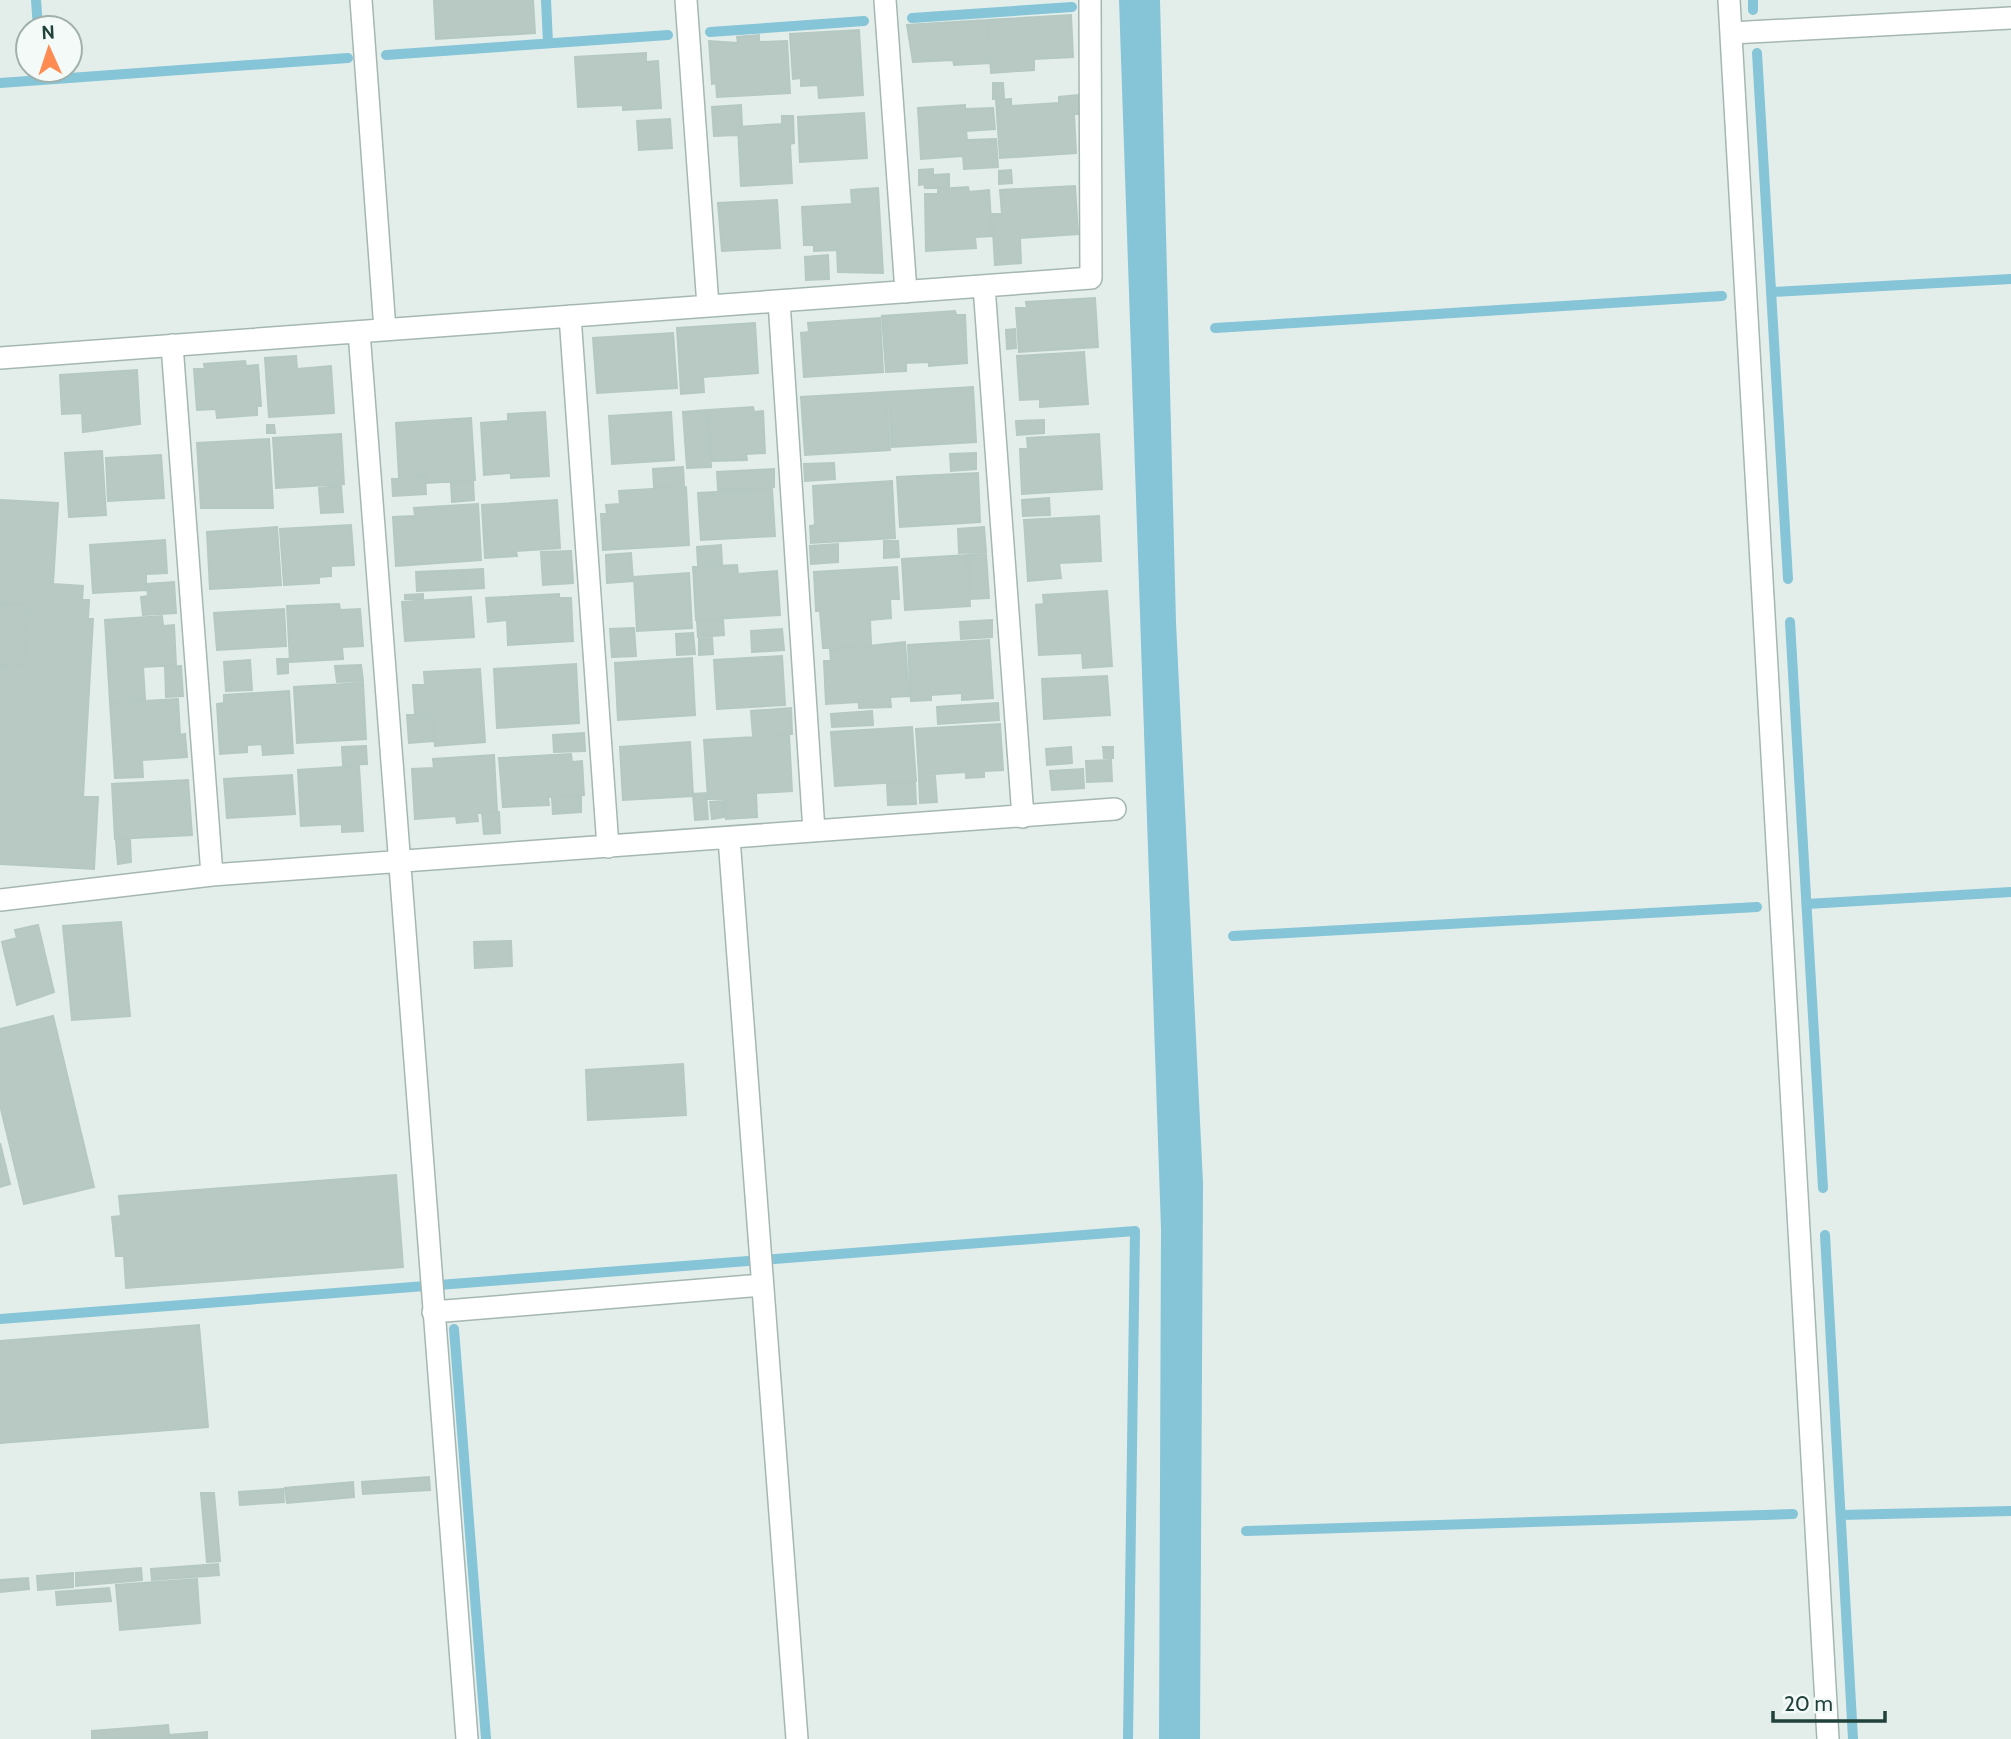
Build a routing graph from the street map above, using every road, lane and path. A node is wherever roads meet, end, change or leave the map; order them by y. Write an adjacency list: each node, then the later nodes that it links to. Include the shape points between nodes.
1 (361, 0): 13 (street)
2 (685, 0): 11 (street)
3 (885, 0): 9 (street)
4 (1090, 0): 8 (street, via 1091,278)
5 (1729, 0): 7 (street)
6 (2011, 18): 7 (street)
7 (1731, 33): 29 (street)
8 (984, 286): 9 (street); 18 (street)
9 (906, 292): 10 (street)
10 (779, 301): 11 (street); 19 (street)
11 (708, 306): 12 (street)
12 (570, 316): 13 (street); 21 (street)
13 (384, 330): 14 (street)
14 (359, 332): 15 (street); 22 (street)
15 (172, 345): 16 (street); 23 (street)
16 (0, 358)
17 (1115, 809): 18 (street)
18 (1023, 817): 19 (street)
19 (814, 831): 20 (street)
20 (729, 838): 21 (street); 25 (street)
21 (608, 847): 22 (street)
22 (398, 862): 23 (street); 26 (street)
23 (212, 876): 24 (street)
24 (0, 900)
25 (762, 1279): 26 (street); 28 (street)
26 (433, 1305): 27 (street)
27 (467, 1739)
28 (797, 1739)
29 (1828, 1739)

